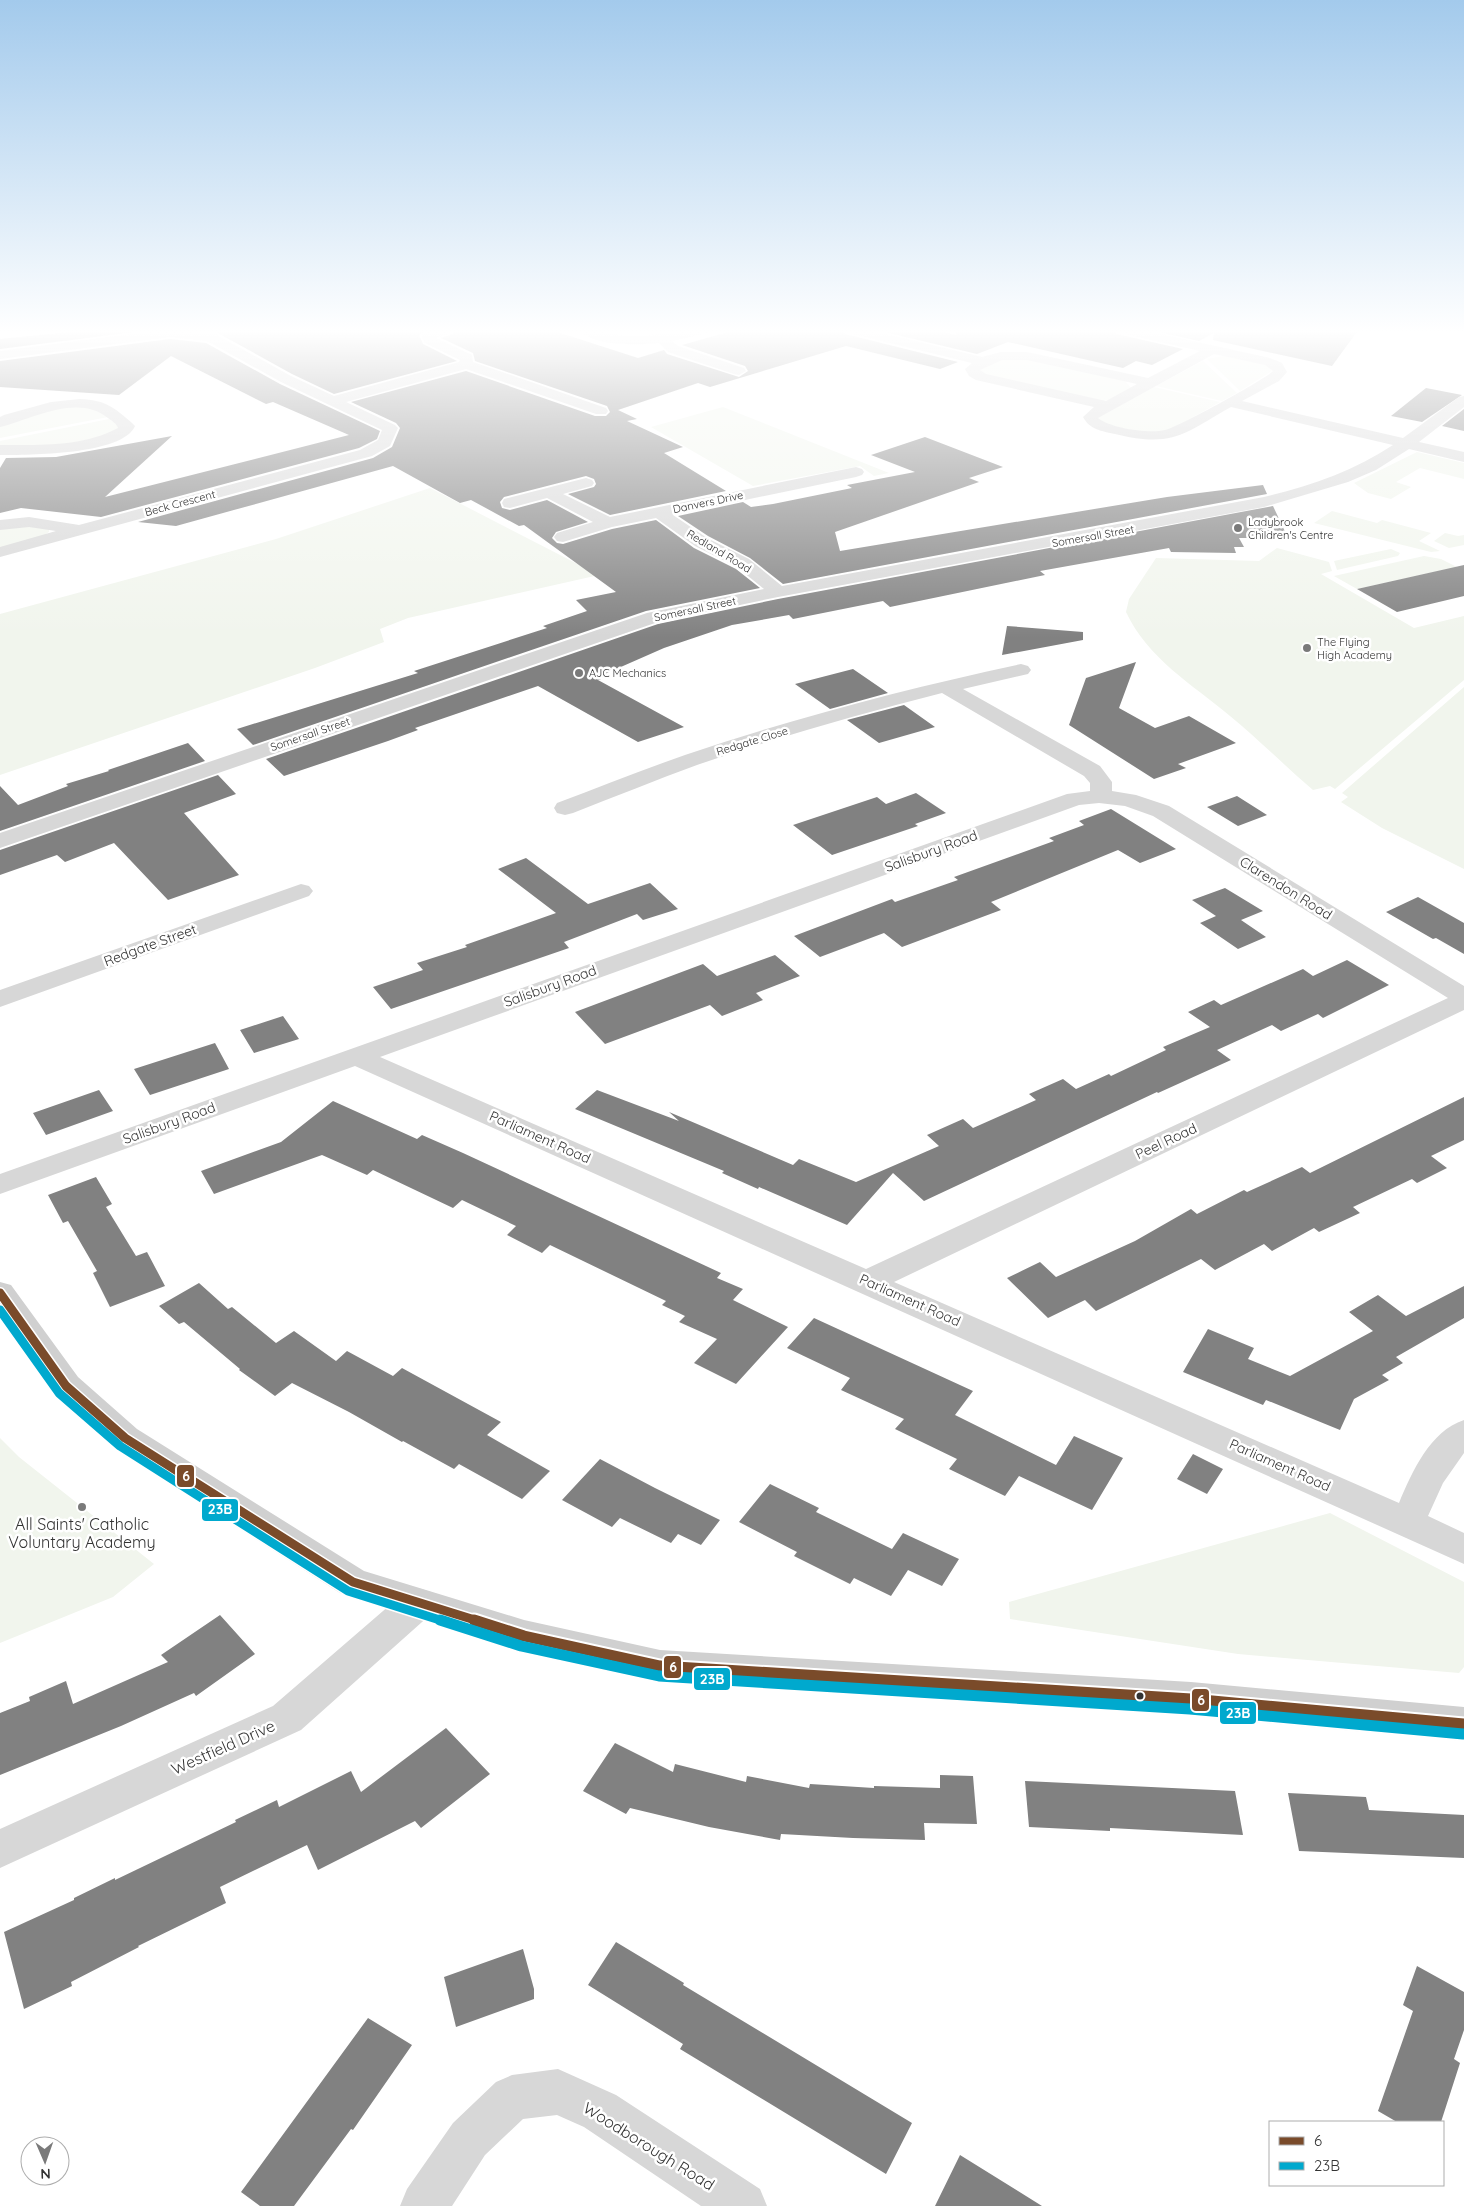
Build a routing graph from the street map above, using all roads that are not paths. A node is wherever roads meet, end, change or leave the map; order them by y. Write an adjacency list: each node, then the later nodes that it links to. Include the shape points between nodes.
1 (123, 432): 8 (street, via 106,440 53,449)
2 (389, 432): 19 (street, Beck Crescent, via 385,443 366,453)
3 (1126, 432): 4 (street, via 1158,436)
4 (1175, 432)
5 (1355, 432): 7 (street)
6 (1422, 432): 7 (street, Somersall Street)
7 (1406, 444): 9 (street); 22 (street, Somersall Street, via 1359,472 1273,500)
8 (0, 450)
9 (1464, 457)
10 (856, 472): 11 (street, Danvers Drive)
11 (807, 481): 14 (street); 16 (street, Danvers Drive)
12 (586, 483): 13 (street)
13 (549, 494): 15 (street); 17 (street)
14 (826, 494)
15 (510, 503)
16 (658, 512): 17 (street, Danvers Drive); 22 (street, Redland Road, via 701,542 743,563)
17 (608, 522): 20 (street, Danvers Drive)
18 (0, 525): 19 (street, Beck Crescent, via 29,522)
19 (79, 531): 21 (street, Beck Crescent)
20 (563, 536)
21 (0, 552)
22 (778, 592): 27 (street, Somersall Street, via 627,624)
23 (1021, 670): 24 (street, Redgate Close)
24 (944, 686): 25 (street, via 1092,771 1101,782); 26 (street, Redgate Close, via 709,754)
25 (1101, 795): 30 (street, Clarendon Road, via 1130,798 1161,811); 31 (street, Salisbury Road, via 1075,799)
26 (565, 808)
27 (0, 841)
28 (301, 891): 29 (street, Redgate Street)
29 (0, 998)
30 (1464, 999): 33 (street, Peel Road)
31 (355, 1056): 32 (street, Salisbury Road); 33 (street, Parliament Road)
32 (0, 1184)
33 (868, 1281): 36 (street, Parliament Road)
34 (0, 1293): 38 (street, via 66,1386 125,1438 353,1582)
35 (1464, 1433): 36 (street, via 1424,1483)
36 (1408, 1522): 37 (street, Parliament Road)
37 (1464, 1549)
38 (418, 1603): 39 (street, via 524,1636 660,1666 1191,1699); 40 (street, Westfield Drive, via 287,1718)
39 (1464, 1724)
40 (0, 1849)
41 (424, 2206): 42 (street, Woodborough Road, via 469,2139 512,2098 558,2092 600,2111)
42 (743, 2206)

